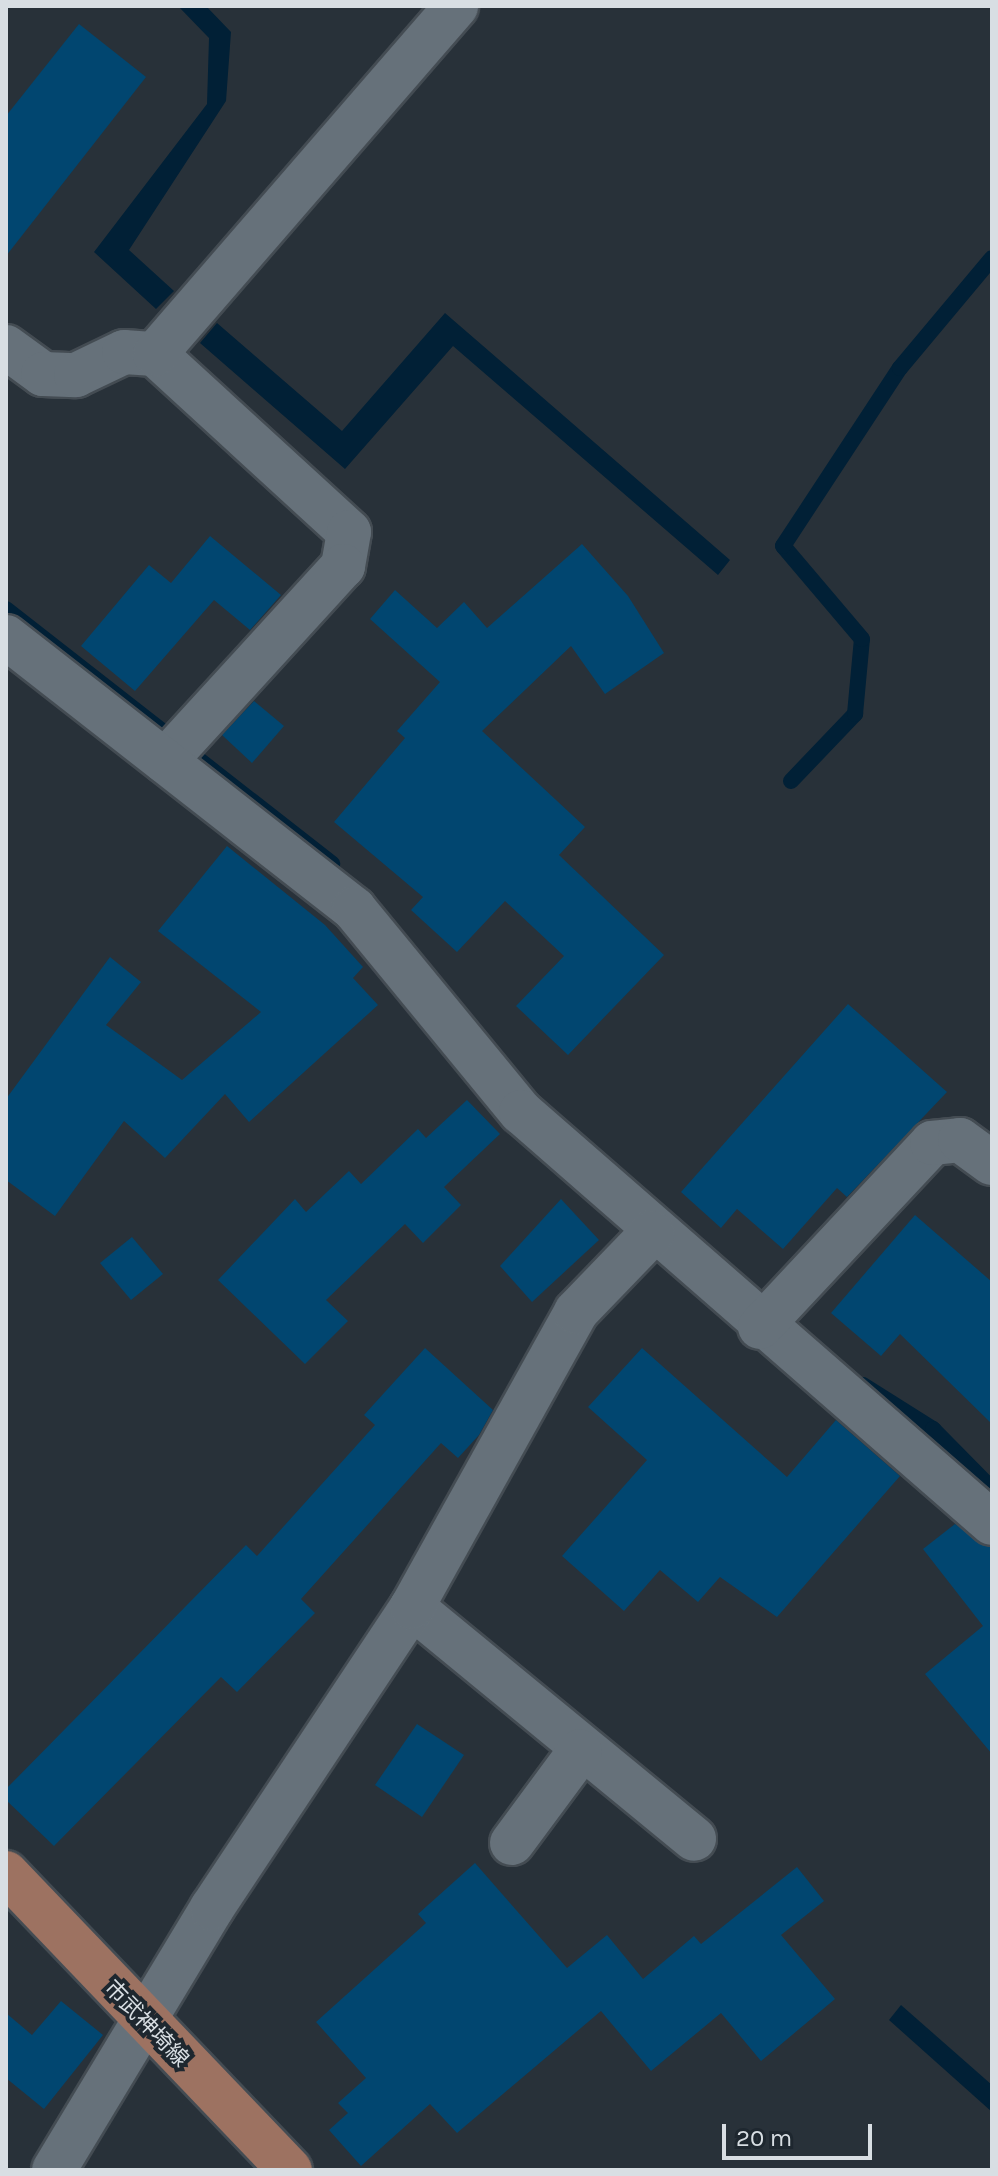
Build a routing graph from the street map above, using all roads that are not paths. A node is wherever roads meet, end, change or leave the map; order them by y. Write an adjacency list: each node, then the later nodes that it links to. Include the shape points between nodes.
1 (456, 6): 3 (street)
2 (6, 347): 3 (street, via 54,375 76,375 124,352)
3 (155, 354): 5 (street, via 349,532 343,566)
4 (6, 637): 5 (street)
5 (179, 746): 7 (street, via 354,909 521,1112)
6 (992, 1163): 8 (street, via 960,1140 932,1143)
7 (652, 1233): 8 (street); 10 (street, via 576,1312)
8 (775, 1312): 9 (street)
9 (992, 1523)
10 (412, 1607): 11 (street); 15 (street, via 212,1908)
11 (580, 1751): 12 (street); 13 (street)
12 (694, 1839)
13 (512, 1843)
14 (6, 1873): 15 (main road, 市武神埼線)
15 (145, 2025): 16 (street); 17 (main road, 市武神埼線)
16 (54, 2170)
17 (290, 2170)

